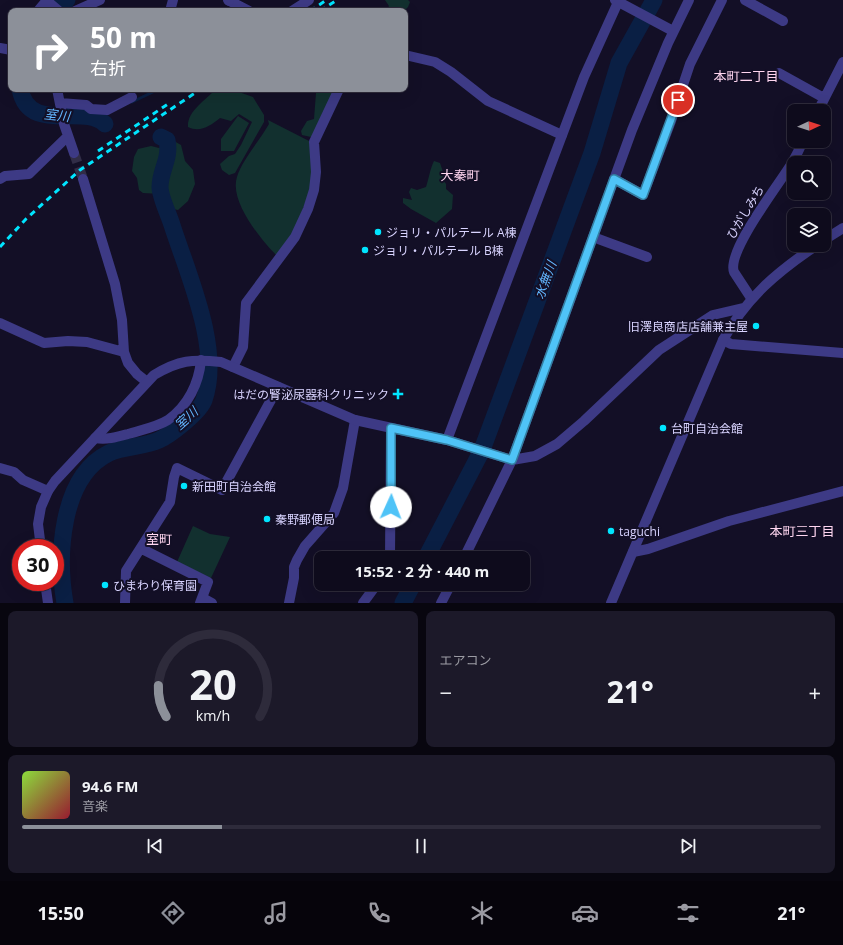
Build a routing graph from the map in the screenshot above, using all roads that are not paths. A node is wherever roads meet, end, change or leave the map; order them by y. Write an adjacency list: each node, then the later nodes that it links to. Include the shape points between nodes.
1 (100, 0): 9 (street)
2 (229, 0): 11 (street)
3 (309, 0): 12 (street)
4 (689, 0): 14 (street)
5 (722, 0): 30 (street, via 690,64 643,195)
6 (745, 0): 13 (street)
7 (47, 1): 10 (street)
8 (620, 2): 14 (street); 24 (street, via 594,52)
9 (81, 6)
10 (55, 8)
11 (244, 8)
12 (297, 8)
13 (783, 21)
14 (669, 29): 30 (street)
15 (408, 56): 24 (street, via 435,62 488,102)
16 (843, 62): 21 (street)
17 (784, 79): 21 (street)
18 (58, 92): 23 (street)
19 (338, 92): 43 (street, via 314,142 316,172 308,209 295,237 246,304 243,347)
20 (132, 97): 23 (street, via 107,110 91,109 86,105)
21 (824, 98): 22 (street)
22 (821, 104)
23 (61, 105): 25 (street)
24 (562, 135): 49 (street)
25 (68, 136): 27 (street); 28 (street, via 29,174 4,176)
26 (800, 148): 36 (street, ひがしみち, via 752,223 733,260 734,272)
27 (74, 153)
28 (0, 179)
29 (83, 179): 40 (street, via 115,284 122,320)
30 (614, 179): 33 (street)
31 (843, 228): 32 (street)
32 (831, 236)
33 (593, 237): 35 (street); 50 (street)
34 (807, 252): 36 (street)
35 (647, 257)
36 (751, 298): 37 (street)
37 (743, 308): 39 (street); 50 (street, via 713,315 659,350 584,422 557,444 535,456)
38 (0, 323): 40 (street, via 44,343 87,342)
39 (723, 340): 41 (street, via 731,344); 58 (street)
40 (124, 352): 44 (street, via 131,368)
41 (843, 353)
42 (201, 360): 43 (street, via 220,362); 44 (street, via 183,361 168,367); 48 (street, via 195,388 168,420 105,440)
43 (233, 367): 45 (street)
44 (147, 382): 48 (street)
45 (278, 387): 46 (street); 55 (street, via 222,490 177,468 170,502)
46 (355, 420): 47 (street); 66 (street, via 344,488 334,513 305,546 294,566)
47 (391, 428): 49 (street); 56 (street)
48 (95, 438): 52 (street)
49 (450, 441): 50 (street)
50 (510, 459): 57 (street)
51 (0, 468): 52 (street, via 14,472 23,480)
52 (48, 491): 54 (street, via 41,506 38,524)
53 (843, 491): 58 (street, via 729,521)
54 (40, 539)
55 (142, 549): 62 (street, via 208,582); 64 (street, via 126,572)
56 (390, 551)
57 (467, 551)
58 (633, 552): 69 (street)
59 (46, 591): 63 (street)
60 (371, 591): 67 (street)
61 (447, 591): 68 (street)
62 (202, 601): 65 (street)
63 (48, 603)
64 (125, 603)
65 (212, 603)
66 (289, 603)
67 (363, 603)
68 (441, 603)
69 (611, 603)

